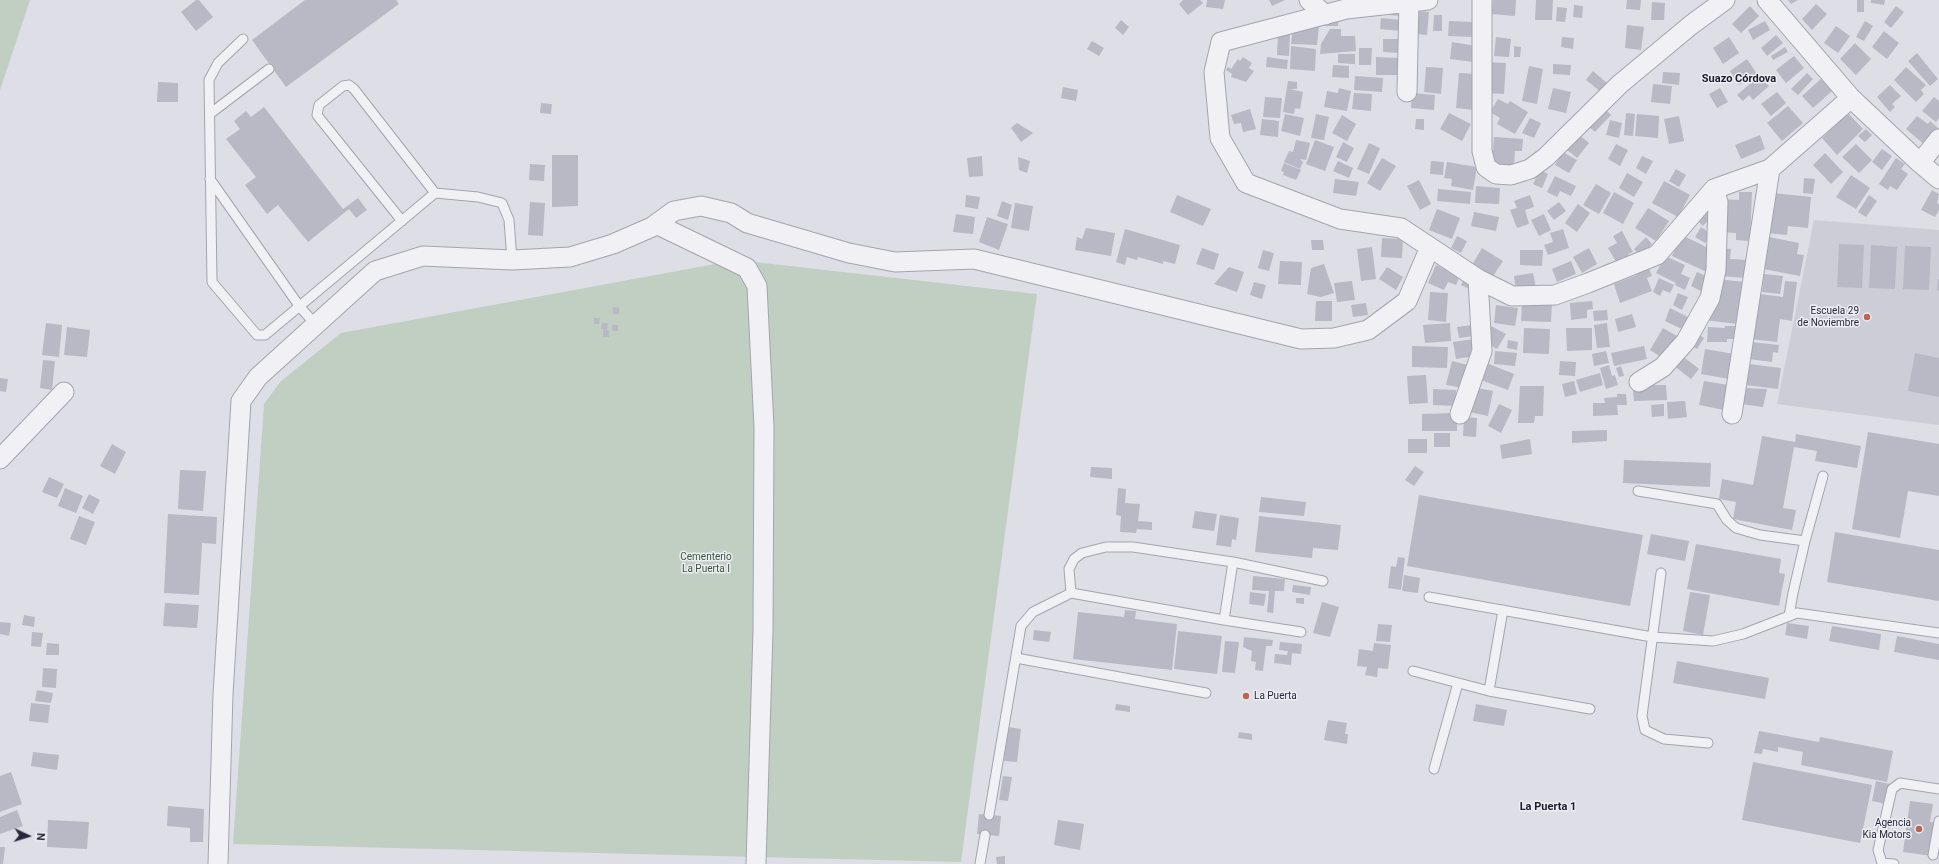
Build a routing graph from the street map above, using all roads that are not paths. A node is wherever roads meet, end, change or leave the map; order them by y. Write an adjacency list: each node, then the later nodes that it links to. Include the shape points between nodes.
1 (1428, 0): 5 (street)
2 (1482, 0): 3 (street, via 1482,151 1486,167 1496,174 1511,175 1530,169 1546,157 1620,84 1691,25)
3 (1726, 0)
4 (1767, 0): 10 (street)
5 (1408, 2): 6 (street, via 1346,9); 9 (street)
6 (1316, 5): 21 (street, via 1221,42 1214,72 1220,138 1246,183 1340,219 1401,228)
7 (243, 39): 11 (lane, via 218,63 209,80)
8 (269, 69): 11 (lane)
9 (1407, 92)
10 (1852, 98): 13 (street); 14 (street)
11 (211, 113): 15 (lane)
12 (1939, 140): 13 (street)
13 (1920, 163): 16 (street)
14 (1770, 169): 17 (street); 29 (street)
15 (210, 179): 24 (lane); 24 (lane, via 212,282 257,335 265,335)
16 (1939, 179)
17 (1714, 189): 23 (street, via 1657,255 1588,284 1555,295 1512,296); 26 (street, via 1718,202 1716,270 1710,298 1686,341 1663,367)
18 (435, 194): 19 (lane); 19 (lane, via 354,88 343,86 319,105 317,115); 22 (lane, via 478,197 502,203 509,220)
19 (402, 221): 24 (lane)
20 (656, 224): 21 (street, via 674,211 701,206 731,213 748,223 849,253 895,262 974,259 1302,339 1334,338 1368,330 1407,301); 22 (street, via 613,244 570,257); 59 (street, via 747,268 757,286 764,427 763,632)
21 (1430, 247): 23 (street)
22 (512, 260): 25 (street, via 423,256 375,271)
23 (1478, 278): 28 (street, via 1482,351)
24 (300, 307): 25 (lane)
25 (316, 325): 58 (street, via 258,377 241,402 222,694)
26 (1639, 382)
27 (64, 392): 30 (street)
28 (1460, 414)
29 (1732, 414)
30 (0, 459)
31 (1823, 476): 33 (lane)
32 (1638, 491): 33 (lane, via 1717,504 1727,520 1736,528 1760,535)
33 (1805, 541): 40 (lane)
34 (1233, 562): 36 (lane); 37 (lane, via 1133,547 1106,547 1082,553 1074,560 1069,569); 41 (lane)
35 (1661, 573): 44 (lane)
36 (1323, 581)
37 (1071, 593): 41 (lane); 45 (lane, via 1033,612 1021,626)
38 (1429, 597): 39 (lane)
39 (1503, 610): 44 (lane); 48 (lane)
40 (1789, 616): 43 (lane, via 1797,613); 44 (lane, via 1743,634 1714,641)
41 (1224, 620): 42 (lane)
42 (1301, 632)
43 (1939, 633)
44 (1652, 637): 51 (lane, via 1642,716 1645,730 1664,739)
45 (1016, 658): 49 (lane); 54 (lane)
46 (1413, 671): 47 (lane)
47 (1458, 683): 48 (lane); 52 (lane)
48 (1489, 691): 50 (lane)
49 (1206, 693)
50 (1590, 709)
51 (1708, 743)
52 (1434, 769)
53 (1939, 789): 61 (lane, via 1900,783 1892,789 1878,850 1882,863)
54 (989, 815)
55 (1939, 821): 57 (lane)
56 (985, 835): 60 (lane)
57 (1934, 855)
58 (218, 864)
59 (756, 864)
60 (980, 864)
61 (1894, 864)

